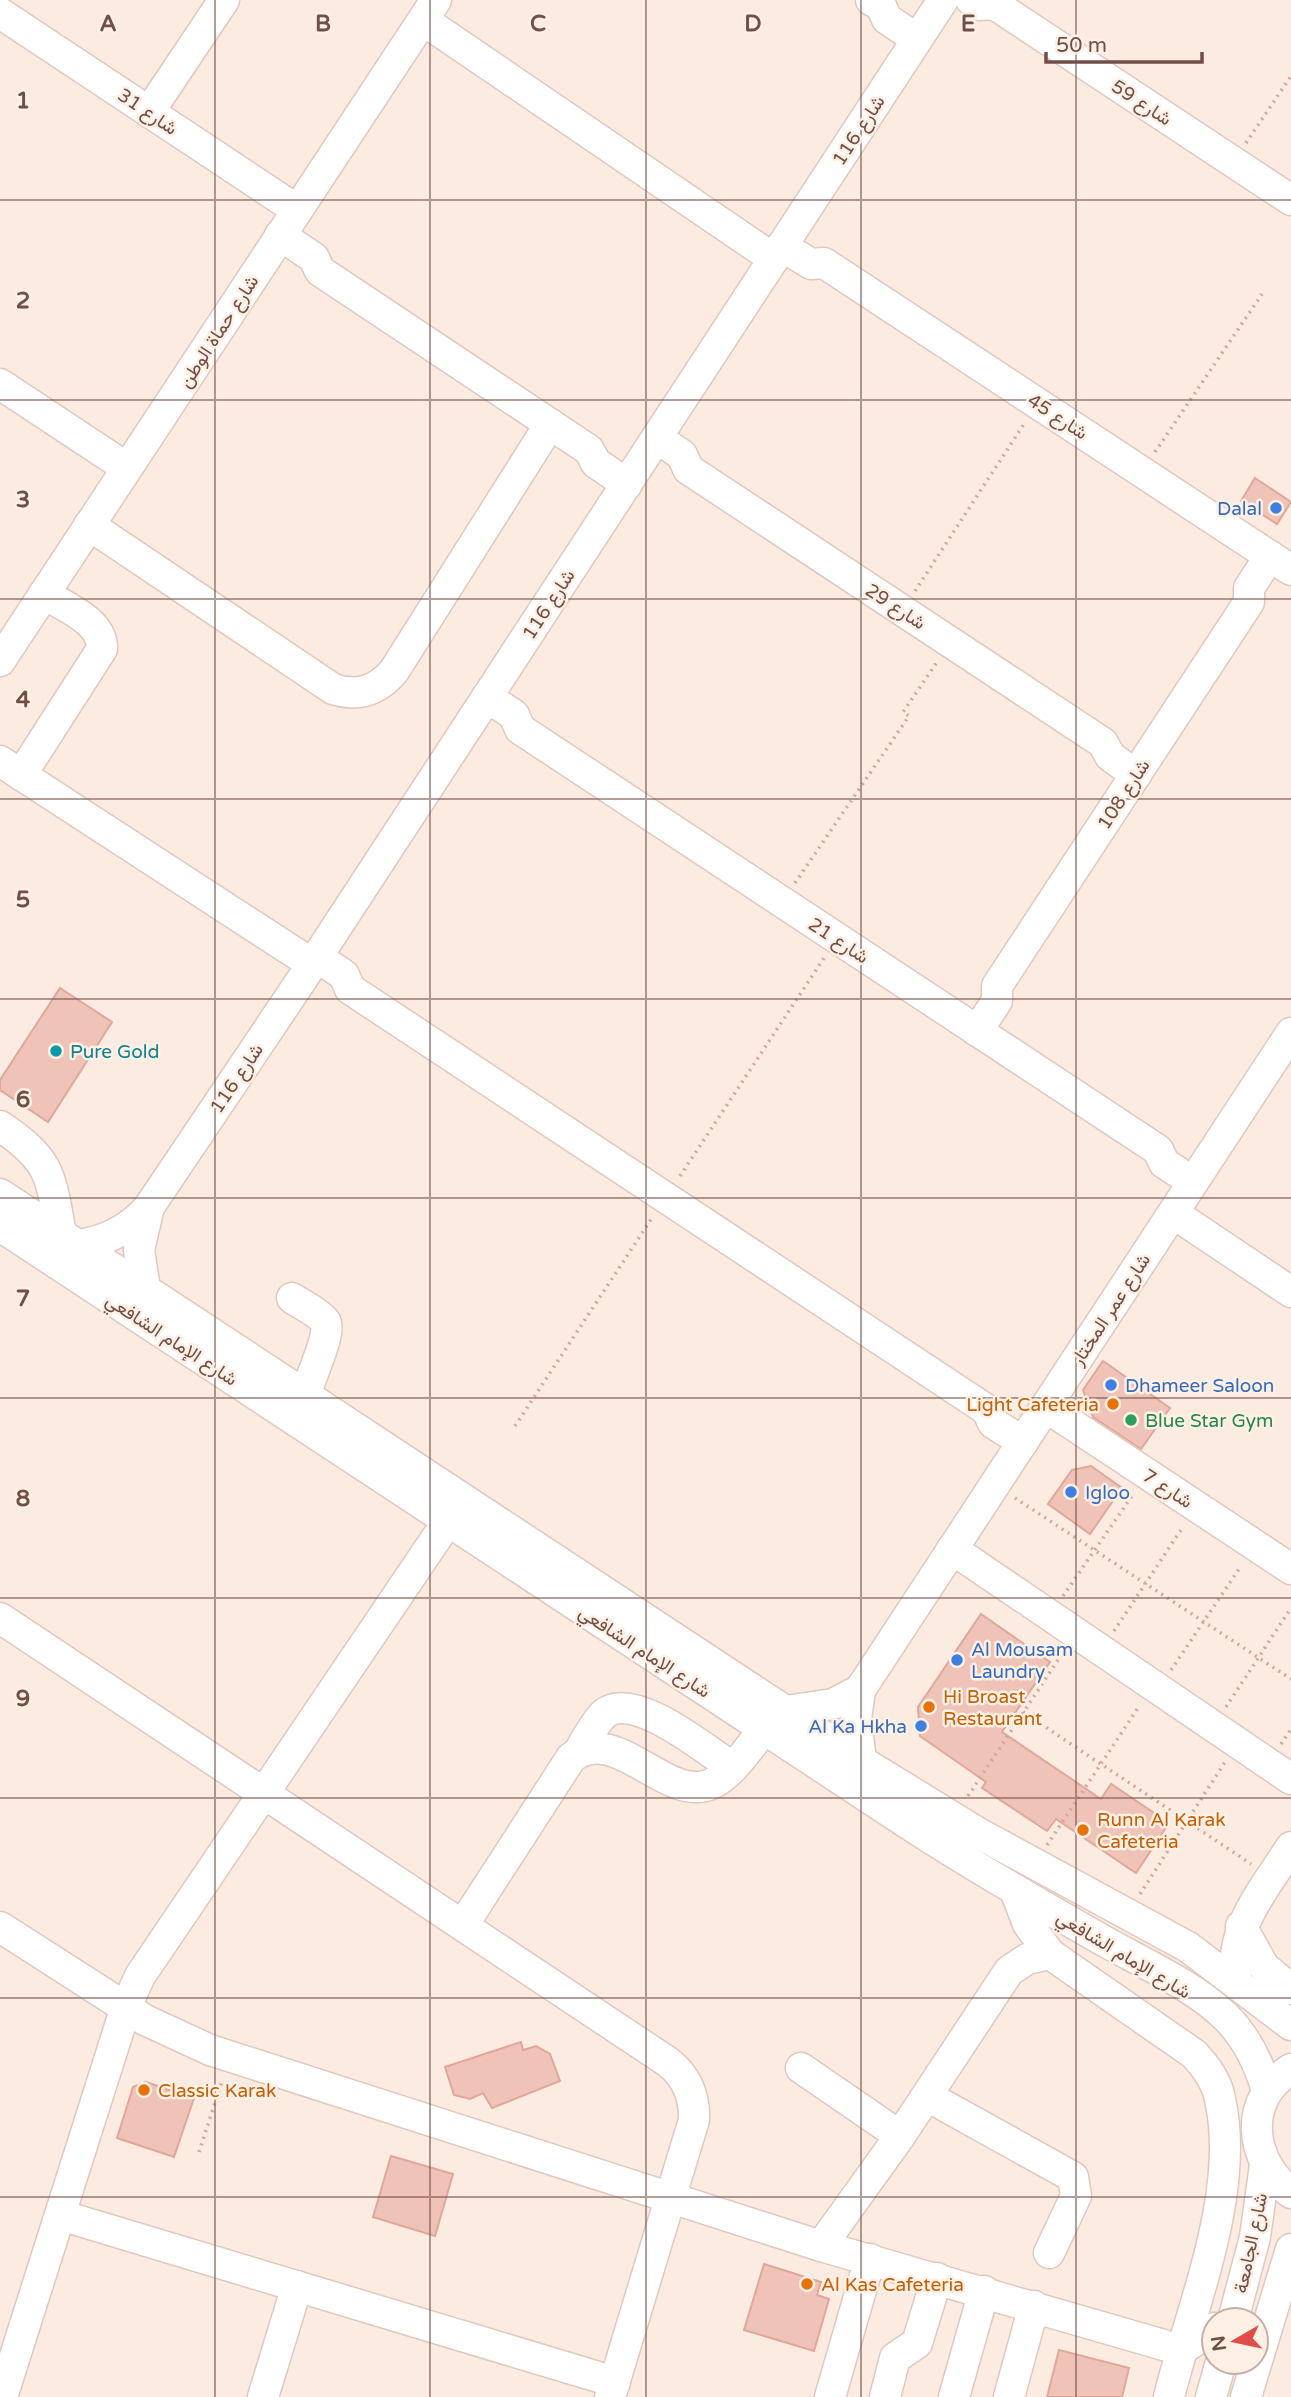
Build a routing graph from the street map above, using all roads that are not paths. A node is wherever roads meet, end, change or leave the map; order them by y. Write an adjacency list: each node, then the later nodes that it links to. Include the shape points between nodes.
1 (224, 0): 7 (street)
2 (986, 1): 8 (street, شارع 59)
3 (876, 3): 6 (street, via 895,5)
4 (426, 7): 9 (street, شارع حماة الوطن); 11 (street, شارع 45)
5 (0, 13): 7 (street, شارع 31)
6 (929, 21): 11 (street, شارع 116)
7 (149, 112): 9 (street, شارع 31)
8 (1291, 201)
9 (296, 210): 10 (street, شارع حماة الوطن)
10 (276, 243): 13 (street, via 314,258 320,271); 15 (street, شارع حماة الوطن)
11 (782, 245): 14 (street, شارع 116); 17 (street, شارع 45, via 811,264 824,263)
12 (0, 384): 15 (street)
13 (550, 424): 14 (street, via 589,450 596,463); 16 (street, via 394,671 367,691 334,689)
14 (642, 461): 20 (street, شارع 116); 21 (street, شارع 29, via 688,468 1103,743 1110,756)
15 (127, 468): 16 (street, شارع حماة الوطن)
16 (89, 526): 18 (street, شارع حماة الوطن)
17 (1282, 564): 21 (street, شارع 108, via 1249,588 1249,602)
18 (44, 594): 19 (street, شارع حماة الوطن); 22 (street, via 94,626 102,649)
19 (0, 661)
20 (482, 704): 23 (street, شارع 116); 24 (street, شارع 21, via 506,729 520,729)
21 (1141, 767): 24 (street, شارع 108, via 997,986 984,992)
22 (11, 768): 23 (street, شارع 7)
23 (312, 964): 29 (street, شارع 116); 37 (street, شارع 7, via 335,989 350,989 987,1410 1001,1409)
24 (970, 1026): 27 (street, شارع 21, via 1158,1150 1172,1149)
25 (1291, 1033): 27 (street, شارع عمر المختار)
26 (0, 1126): 32 (street, via 30,1146 45,1165)
27 (1198, 1175): 30 (street, شارع عمر المختار)
28 (0, 1194): 32 (street, شارع الإمام الشافعي)
29 (149, 1207): 32 (street, شارع 116, via 113,1235); 33 (street, شارع 116, via 139,1250)
30 (1173, 1213): 34 (street); 37 (street, شارع عمر المختار)
31 (0, 1226): 38 (street, شارع الإمام الشافعي)
32 (69, 1239): 33 (street, شارع الإمام الشافعي)
33 (145, 1289): 36 (street, شارع الإمام الشافعي)
34 (1291, 1292)
35 (292, 1298): 36 (street, via 329,1327)
36 (306, 1394): 43 (street, شارع الإمام الشافعي)
37 (1034, 1425): 39 (street, شارع عمر المختار); 40 (street, شارع 7, via 1147,1474)
38 (448, 1521): 43 (street, شارع الإمام الشافعي); 48 (street)
39 (952, 1549): 42 (street, شارع عمر المختار); 47 (street)
40 (1291, 1569)
41 (0, 1618): 48 (street)
42 (860, 1690): 43 (street); 45 (street, شارع عمر المختار, via 856,1719)
43 (775, 1720): 45 (street, شارع الإمام الشافعي); 46 (street); 50 (street, شارع الإمام الشافعي)
44 (580, 1750): 46 (street, via 608,1749 685,1784 710,1785); 46 (street, via 603,1714 627,1706 649,1713); 51 (street)
45 (861, 1760): 54 (street, شارع الإمام الشافعي, via 953,1819)
46 (731, 1766)
47 (1291, 1779)
48 (264, 1793): 51 (street); 60 (street, via 149,1961)
49 (1291, 1847): 52 (street)
50 (1015, 1890): 55 (street, via 1028,1924); 56 (street, شارع الإمام الشافعي)
51 (463, 1925): 69 (street, via 684,2077 693,2098 694,2120)
52 (1241, 1926): 54 (street, via 1222,1939); 57 (street, via 1235,1948); 58 (street, via 1264,1967)
53 (0, 1927): 60 (street)
54 (1188, 1947): 57 (street, شارع الإمام الشافعي)
55 (1050, 1954): 59 (street); 65 (street, via 1027,1959 1009,1971)
56 (1168, 1977): 59 (street); 64 (street, شارع الإمام الشافعي, via 1224,2015 1239,2031)
57 (1237, 1983): 61 (street, شارع الإمام الشافعي)
58 (1291, 1989)
59 (1109, 1994): 81 (street, via 1194,2054 1210,2074 1220,2098 1224,2142 1220,2198)
60 (126, 2007): 69 (street, via 166,2032 231,2056); 70 (street)
61 (1291, 2025)
62 (801, 2068): 66 (street)
63 (1291, 2069): 64 (street)
64 (1268, 2091): 67 (street, via 1256,2127)
65 (927, 2096): 66 (street); 72 (street, via 1073,2177 1076,2196)
66 (900, 2136): 71 (street)
67 (1265, 2165): 68 (street); 79 (street, شارع الجامعة, via 1260,2213)
68 (1291, 2193)
69 (672, 2196): 71 (street); 83 (street)
70 (60, 2215): 76 (street); 84 (street)
71 (821, 2246): 73 (street)
72 (1049, 2253)
73 (870, 2259): 75 (street); 86 (street)
74 (1288, 2267): 92 (street, شارع الجامعة)
75 (937, 2278): 77 (street); 87 (street, via 917,2343 895,2358)
76 (297, 2286): 83 (street); 85 (street)
77 (984, 2291): 78 (street); 88 (street)
78 (1034, 2306): 81 (street); 89 (street)
79 (1232, 2306)
80 (1200, 2338): 81 (street)
81 (1181, 2350): 90 (street)
82 (1217, 2376): 91 (street)
83 (612, 2390)
84 (2, 2397)
85 (263, 2397)
86 (830, 2397)
87 (885, 2397)
88 (954, 2397)
89 (1009, 2397)
90 (1169, 2397)
91 (1211, 2397)
92 (1247, 2397)

